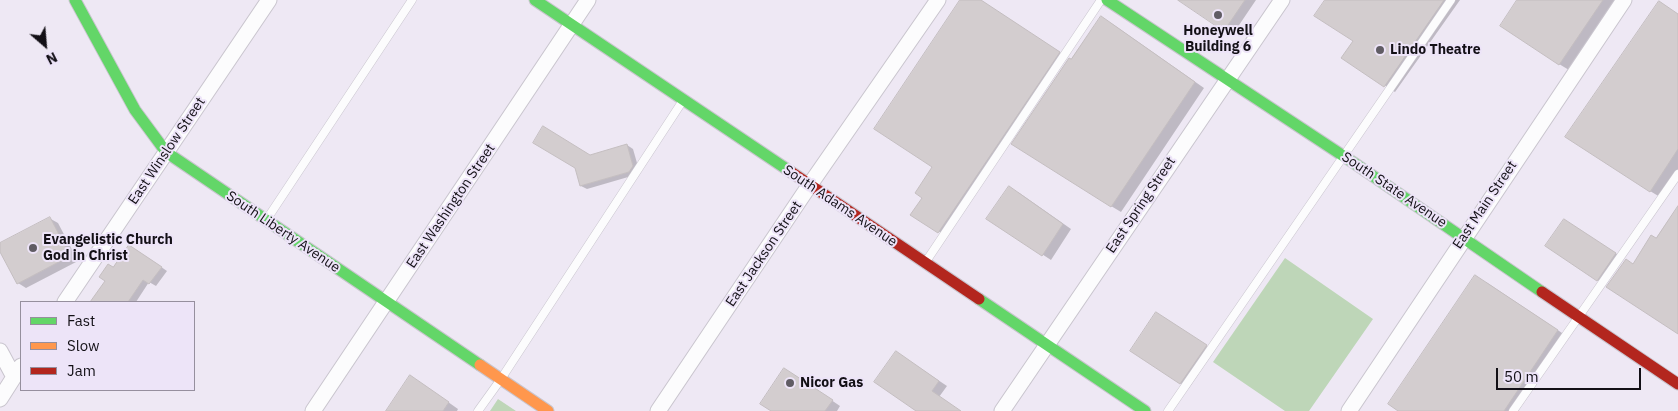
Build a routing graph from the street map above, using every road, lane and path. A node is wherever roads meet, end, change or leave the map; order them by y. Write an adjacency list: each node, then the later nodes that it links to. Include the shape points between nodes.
1 (75, 0): 15 (street, South Liberty Avenue, via 135,110)
2 (269, 0): 15 (street, East Winslow Street)
3 (412, 0): 19 (lane)
4 (535, 0): 12 (street, South Adams Avenue)
5 (588, 0): 12 (street, East Washington Street)
6 (938, 0): 18 (street, East Jackson Street)
7 (1101, 0): 21 (lane)
8 (1107, 0): 13 (street, South State Avenue)
9 (1282, 0): 13 (street, East Spring Street)
10 (1451, 0): 16 (lane)
11 (1624, 0): 20 (street, East Main Street)
12 (571, 24): 14 (street, South Adams Avenue); 23 (street, East Washington Street)
13 (1226, 80): 16 (street, South State Avenue); 25 (street, East Spring Street)
14 (683, 100): 18 (street, South Adams Avenue); 28 (lane)
15 (166, 152): 19 (street, South Liberty Avenue); 22 (street, East Winslow Street)
16 (1344, 156): 20 (street, South State Avenue); 37 (lane)
17 (1678, 174): 24 (lane)
18 (810, 186): 21 (street, South Adams Avenue); 34 (street, East Jackson Street)
19 (266, 221): 23 (street, South Liberty Avenue)
20 (1463, 238): 24 (street, South State Avenue); 38 (street, East Main Street)
21 (925, 263): 25 (street, South Adams Avenue)
22 (65, 301)
23 (387, 302): 28 (street, South Liberty Avenue); 31 (street, East Washington Street)
24 (1578, 316): 29 (street, South State Avenue); 39 (lane)
25 (1047, 343): 35 (street, East Spring Street); 36 (street, South Adams Avenue)
26 (0, 351): 27 (street)
27 (18, 372): 30 (street)
28 (501, 379): 32 (lane); 33 (street, South Liberty Avenue)
29 (1678, 384)
30 (0, 399)
31 (313, 411)
32 (478, 411)
33 (548, 411)
34 (658, 411)
35 (1002, 411)
36 (1145, 411)
37 (1168, 411)
38 (1349, 411)
39 (1513, 411)

